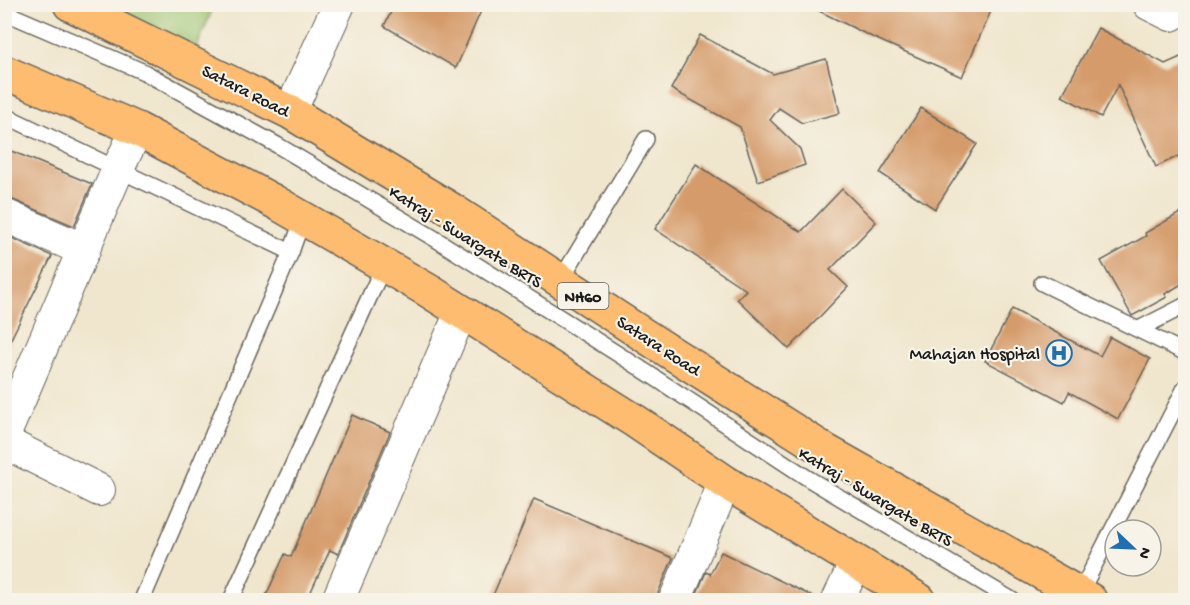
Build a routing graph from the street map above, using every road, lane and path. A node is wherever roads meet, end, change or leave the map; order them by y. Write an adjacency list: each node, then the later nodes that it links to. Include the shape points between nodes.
1 (70, 4): 7 (highway, Satara Road / NH60)
2 (339, 4): 7 (street)
3 (1149, 4): 4 (street, via 1171,15)
4 (1185, 8)
5 (4, 12): 36 (lane, Katraj - Swargate BRTS, via 144,72 287,151 437,240 808,479)
6 (4, 72): 9 (highway)
7 (291, 111): 17 (highway, Satara Road / NH60)
8 (4, 115): 11 (lane)
9 (137, 129): 11 (street); 13 (highway)
10 (646, 139): 17 (lane)
11 (118, 169): 14 (street); 15 (lane)
12 (4, 214): 14 (street)
13 (303, 218): 15 (lane); 16 (highway)
14 (84, 250): 24 (street)
15 (291, 252): 30 (lane)
16 (384, 265): 20 (highway); 31 (lane)
17 (560, 281): 29 (highway, Satara Road / NH60, via 826,451)
18 (1042, 283): 21 (lane)
19 (1185, 305): 21 (lane)
20 (461, 312): 26 (highway); 32 (street)
21 (1139, 329): 22 (lane)
22 (1185, 353)
23 (1185, 386): 29 (lane)
24 (4, 436)
25 (4, 442): 27 (street)
26 (725, 482): 28 (highway); 33 (street)
27 (99, 490)
28 (856, 562): 34 (street); 35 (highway)
29 (1084, 598)
30 (142, 600)
31 (231, 600)
32 (338, 600)
33 (675, 600)
34 (839, 600)
35 (919, 600)
36 (1012, 600)

